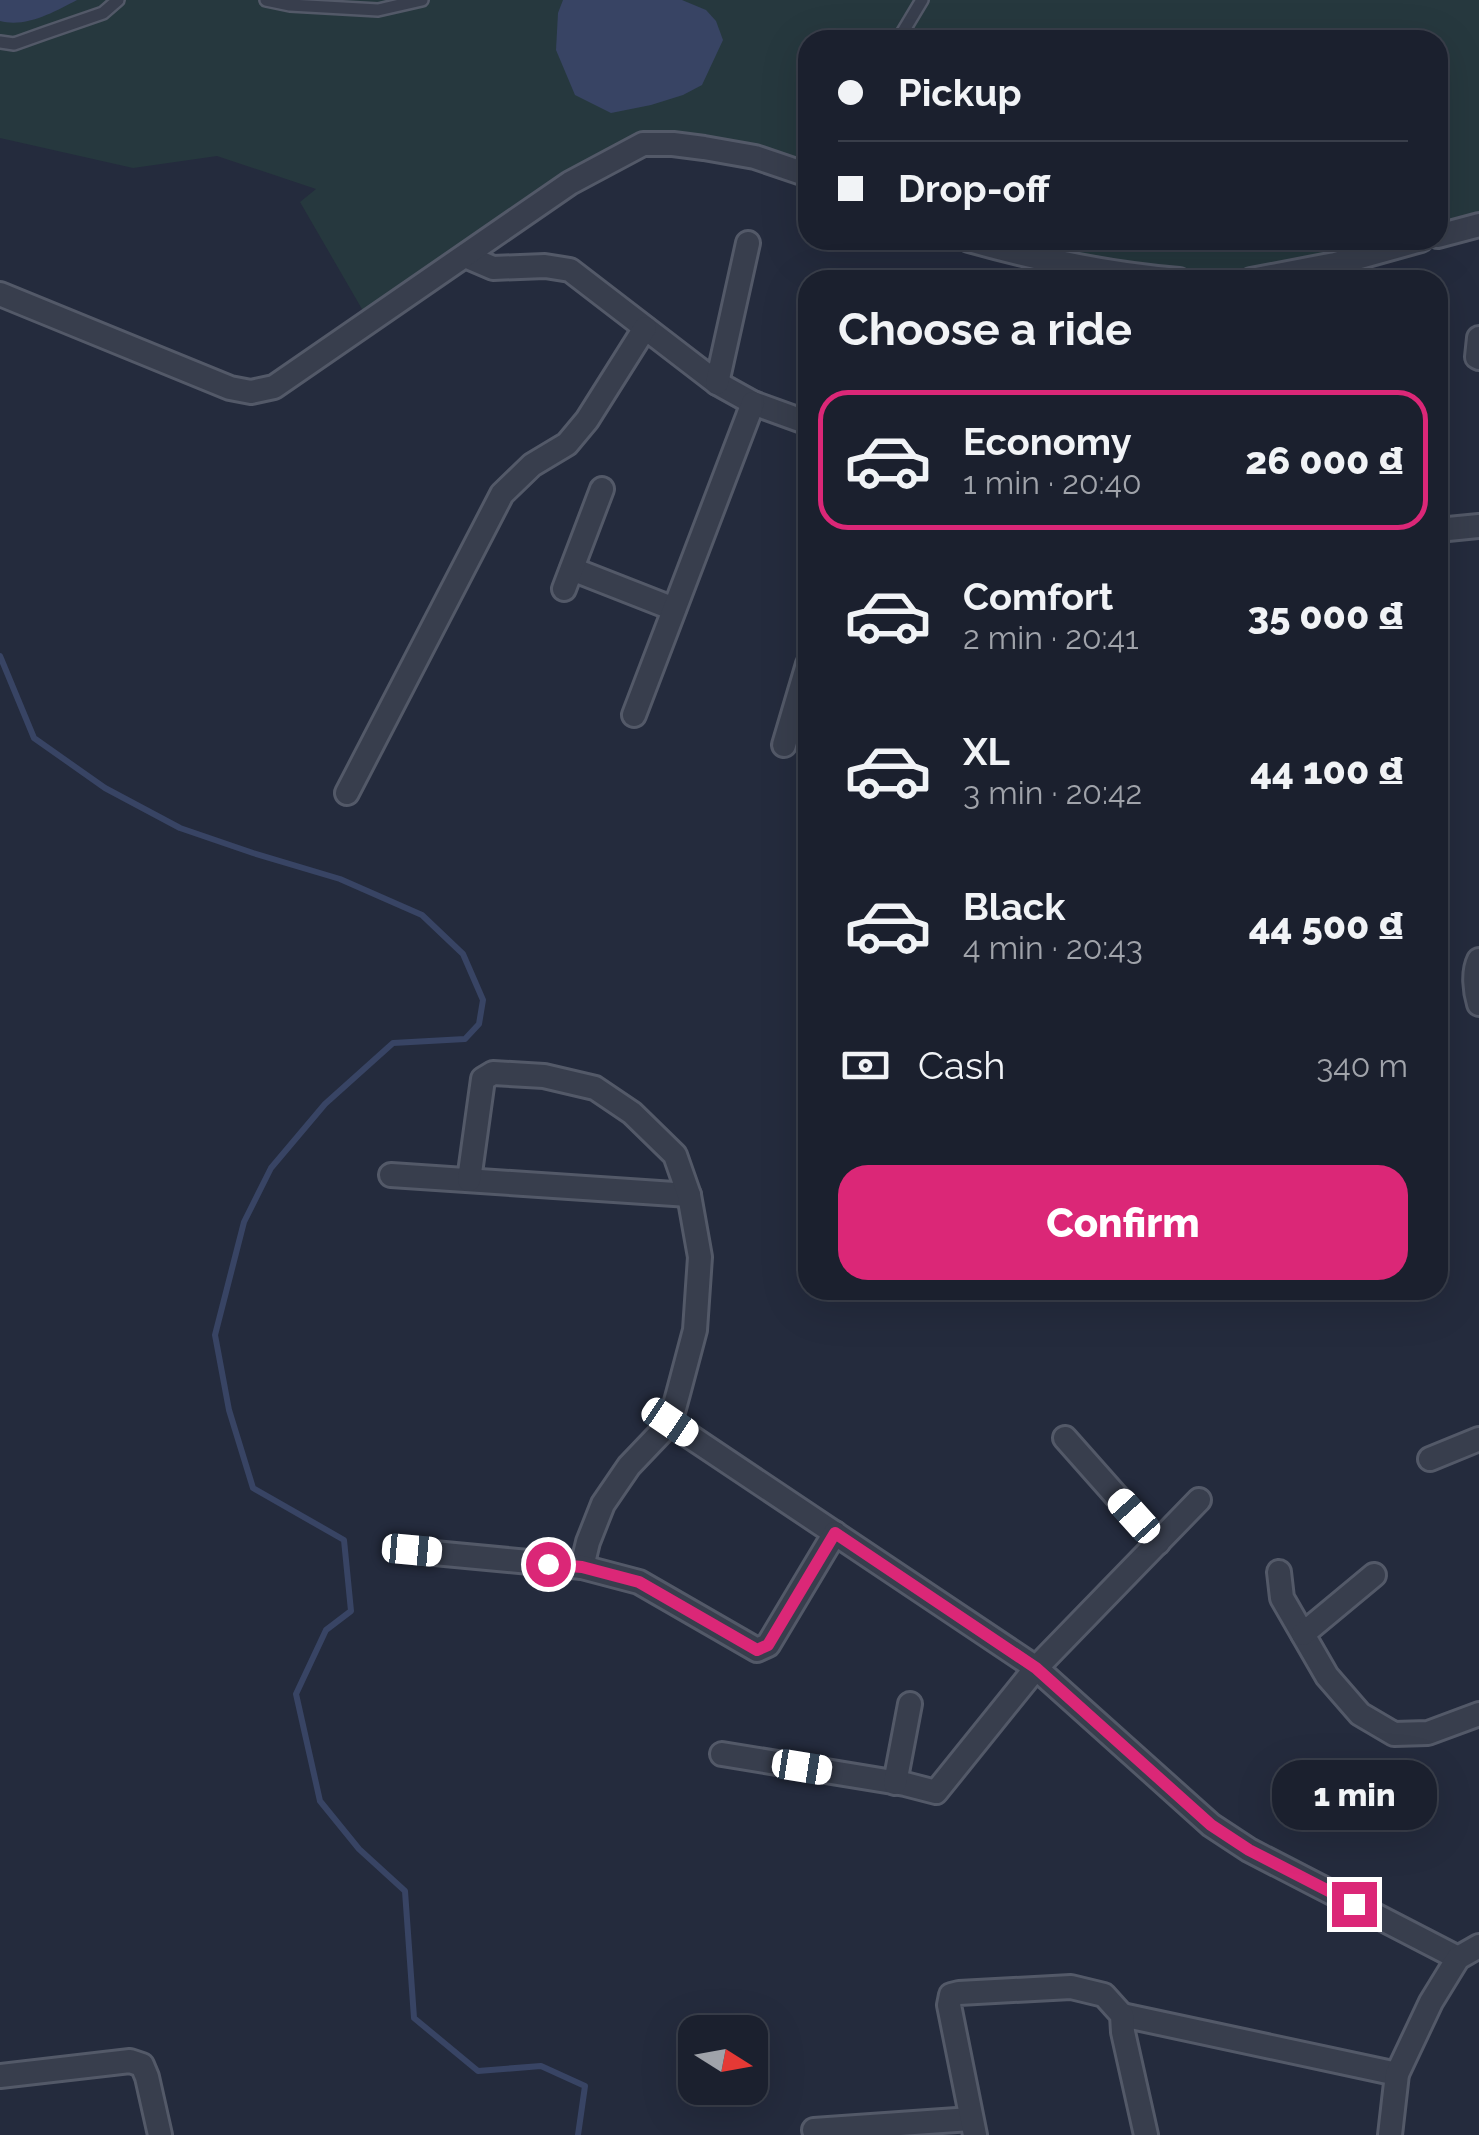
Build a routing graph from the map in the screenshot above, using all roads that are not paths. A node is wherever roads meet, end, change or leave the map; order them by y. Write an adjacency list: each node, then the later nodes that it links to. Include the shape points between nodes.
1 (118, 0): 6 (lane, via 103,13 45,34)
2 (266, 0): 3 (lane, via 378,10)
3 (422, 0)
4 (922, 0): 5 (lane)
5 (904, 30)
6 (0, 42)
7 (798, 173): 13 (street, via 704,148 642,144 570,183)
8 (1479, 224): 9 (street)
9 (1448, 233)
10 (748, 243): 20 (street)
11 (1004, 250): 14 (street)
12 (1385, 250): 15 (street)
13 (466, 256): 16 (street, via 274,387 252,392); 17 (street, via 493,268 570,270)
14 (1096, 270)
15 (1304, 270)
16 (0, 294)
17 (645, 328): 20 (street); 30 (street, via 568,444 502,494)
18 (1479, 338): 19 (street)
19 (1479, 358)
20 (717, 383): 21 (street)
21 (753, 402): 22 (street); 26 (street)
22 (798, 419)
23 (602, 489): 26 (street, via 568,579)
24 (1479, 526): 25 (street)
25 (1448, 529)
26 (674, 609): 28 (street)
27 (798, 698): 29 (street)
28 (634, 715)
29 (784, 745)
30 (347, 793)
31 (1479, 960): 32 (street)
32 (1479, 1004)
33 (391, 1175): 34 (street)
34 (470, 1180): 35 (street); 35 (street, via 484,1079 492,1073 544,1076 595,1088 632,1113 675,1155)
35 (688, 1195): 36 (street, via 700,1258 695,1330)
36 (670, 1422): 41 (street); 44 (street, via 604,1504)
37 (1065, 1438): 42 (street)
38 (1479, 1438): 39 (street)
39 (1430, 1460)
40 (1199, 1500): 42 (street)
41 (835, 1533): 44 (street, via 768,1645 757,1650 639,1582); 48 (street)
42 (1158, 1543): 48 (street)
43 (412, 1550): 44 (street)
44 (582, 1567)
45 (1279, 1572): 47 (street, via 1282,1598)
46 (1374, 1575): 47 (street)
47 (1303, 1634): 50 (street, via 1360,1714 1394,1734 1428,1734)
48 (1036, 1668): 52 (street, via 936,1792); 53 (street, via 1211,1825 1249,1850)
49 (910, 1704): 52 (street)
50 (1479, 1714)
51 (722, 1754): 52 (street)
52 (895, 1782)
53 (1469, 1952): 55 (street, via 1431,2002)
54 (1122, 2015): 55 (street); 57 (street, via 1104,1995 1071,1987 952,1995); 60 (street)
55 (1397, 2074): 61 (street)
56 (0, 2076): 59 (street, via 142,2065)
57 (973, 2127): 58 (street)
58 (814, 2130)
59 (160, 2135)
60 (1146, 2135)
61 (1390, 2135)

